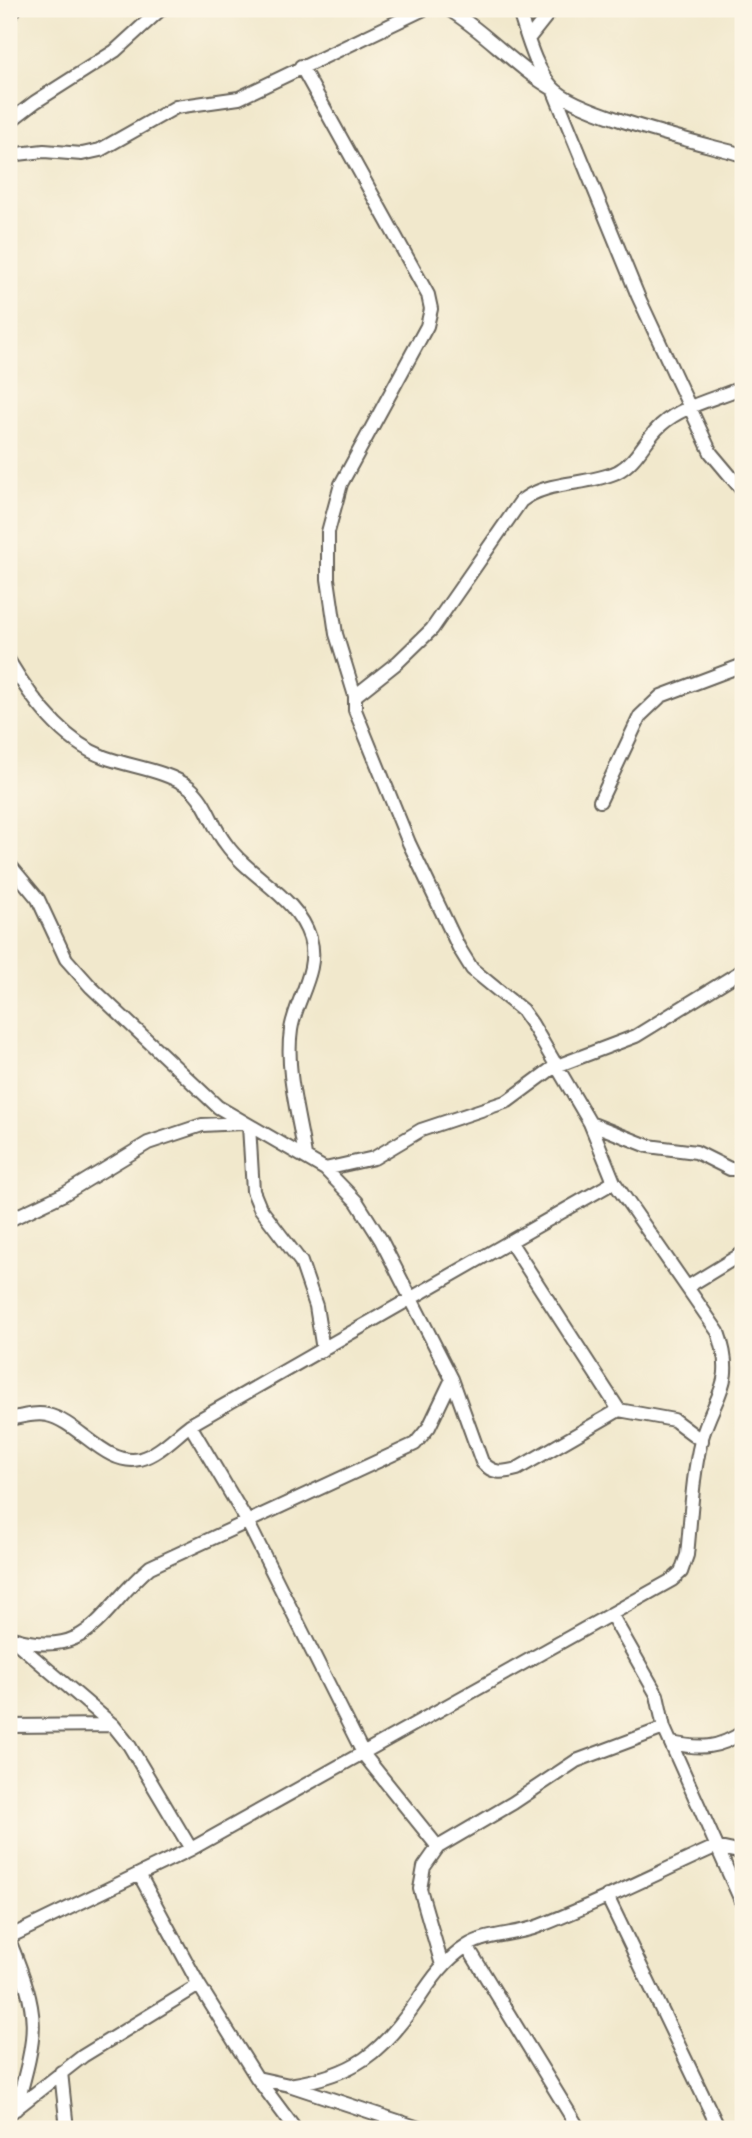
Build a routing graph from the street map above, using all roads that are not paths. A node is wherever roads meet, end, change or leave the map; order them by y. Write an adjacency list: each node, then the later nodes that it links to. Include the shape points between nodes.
1 (15, 9): 7 (street)
2 (162, 9): 11 (street, via 115,51)
3 (424, 9): 9 (street)
4 (448, 9): 10 (street)
5 (518, 9): 8 (street)
6 (552, 9): 8 (street)
7 (9, 15)
8 (529, 38): 10 (street)
9 (301, 66): 12 (street, via 239,98 176,107 100,150); 19 (street, via 428,295 431,309 428,326 341,484 328,532 328,579 336,634)
10 (553, 89): 13 (street, via 627,122); 15 (street)
11 (9, 122)
12 (9, 155)
13 (743, 155)
14 (743, 387): 15 (street)
15 (690, 409): 16 (street, via 711,453); 19 (street, via 662,423 620,471 532,492 521,501 432,629)
16 (743, 491)
17 (9, 661): 26 (street, via 50,719 66,732 101,756 175,779 191,789 225,844 282,896 300,921 310,938 311,970 291,1029 291,1051)
18 (743, 665): 20 (street, via 661,696 640,716)
19 (355, 696): 23 (street, via 355,710 409,843 459,948 471,969 522,1010)
20 (600, 801)
21 (9, 864): 25 (street, via 38,899 78,975 218,1107)
22 (743, 970): 23 (street, via 636,1036)
23 (554, 1067): 24 (street); 27 (street, via 523,1093 489,1110 421,1130 374,1158)
24 (590, 1123): 28 (street, via 648,1146 696,1152 730,1169); 29 (street)
25 (245, 1125): 26 (street); 30 (street, via 202,1125 148,1143 64,1194); 35 (street, via 253,1191 260,1208 301,1262 316,1306)
26 (305, 1156): 27 (street)
27 (324, 1169): 34 (street, via 370,1220)
28 (743, 1169)
29 (614, 1182): 31 (street); 33 (street)
30 (9, 1220)
31 (511, 1243): 34 (street); 37 (street)
32 (743, 1253): 33 (street)
33 (689, 1286): 40 (street, via 718,1332 726,1355 723,1389)
34 (411, 1301): 35 (street); 36 (street)
35 (323, 1350): 39 (street)
36 (452, 1379): 37 (street, via 482,1462 500,1473 517,1469); 41 (street, via 429,1427 415,1444)
37 (619, 1410): 40 (street, via 674,1420)
38 (9, 1419): 39 (street, via 47,1415 128,1459 157,1451)
39 (190, 1424): 41 (street)
40 (702, 1441): 42 (street, via 681,1572)
41 (247, 1521): 43 (street, via 150,1567 78,1637 38,1646); 49 (street)
42 (611, 1614): 46 (street, via 657,1695); 49 (street)
43 (10, 1636): 44 (street)
44 (113, 1725): 45 (street); 52 (street)
45 (9, 1726)
46 (664, 1728): 48 (street); 50 (street, via 576,1761)
47 (743, 1732): 48 (street, via 715,1747 698,1749)
48 (671, 1743): 51 (street)
49 (364, 1755): 50 (street); 52 (street)
50 (438, 1847): 59 (street, via 424,1867 420,1889)
51 (715, 1847): 53 (street); 55 (street); 56 (street)
52 (191, 1849): 54 (street)
53 (743, 1853)
54 (139, 1874): 57 (street); 60 (street)
55 (607, 1896): 58 (street, via 533,1928); 70 (street)
56 (743, 1905)
57 (9, 1938): 64 (street, via 34,2013 34,2043)
58 (467, 1946): 59 (street); 69 (street)
59 (442, 1965): 63 (street, via 404,2021 364,2060 325,2080)
60 (199, 1985): 61 (street); 62 (street)
61 (61, 2072): 64 (street); 66 (street)
62 (257, 2078): 63 (street); 67 (street)
63 (289, 2085): 68 (street)
64 (12, 2112): 65 (street)
65 (9, 2122)
66 (67, 2129)
67 (295, 2129)
68 (422, 2129)
69 (579, 2129)
70 (719, 2129)

